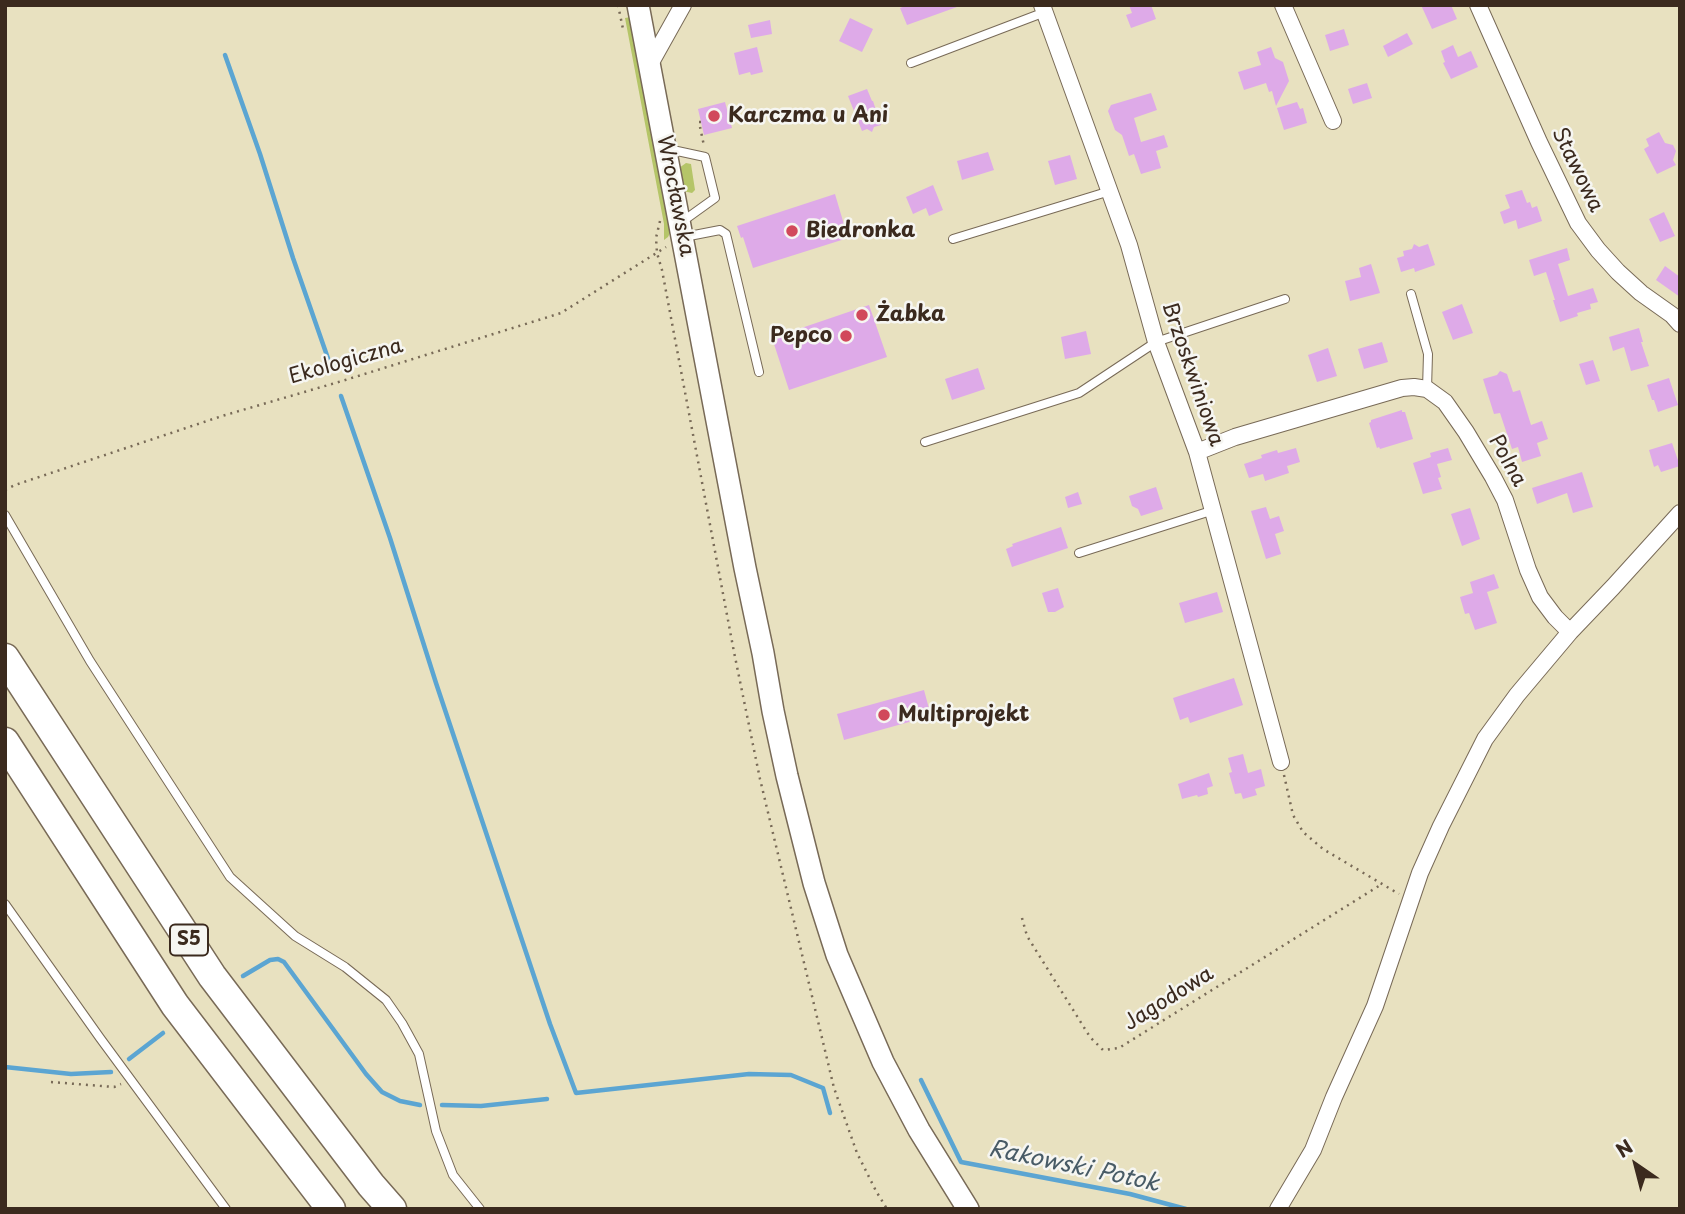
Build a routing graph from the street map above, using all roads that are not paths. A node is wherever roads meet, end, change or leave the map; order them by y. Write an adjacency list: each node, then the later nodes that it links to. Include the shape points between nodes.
1 (638, 5): 7 (main road, Wrocławska)
2 (683, 5): 7 (street)
3 (1283, 5): 8 (street)
4 (1478, 5): 15 (street, Stawowa, via 1578,223 1618,272)
5 (1044, 9): 6 (lane); 10 (street, Brzoskwiniowa)
6 (911, 63)
7 (650, 64): 9 (main road, Wrocławska)
8 (1333, 121)
9 (666, 148): 11 (main road, Wrocławska); 11 (lane, via 705,156 715,198)
10 (1110, 191): 12 (lane); 16 (street, Brzoskwiniowa)
11 (675, 227): 17 (lane, via 726,234); 34 (main road, Wrocławska, via 712,387 773,711 814,883 837,955 883,1062)
12 (953, 239)
13 (1411, 294): 18 (lane, via 1428,354)
14 (1285, 299): 16 (lane)
15 (1680, 324)
16 (1156, 342): 19 (lane, via 1079,393); 20 (street, Brzoskwiniowa)
17 (759, 372)
18 (1427, 389): 20 (street, via 1402,388); 25 (street, Polna, via 1445,402 1487,465 1505,500 1540,597)
19 (925, 442)
20 (1197, 452): 21 (street, Brzoskwiniowa)
21 (1213, 510): 24 (lane); 28 (street, Brzoskwiniowa)
22 (1680, 513): 25 (street)
23 (5, 515): 33 (lane, via 90,660 230,877 295,936 386,1000 402,1023 419,1054 436,1131 453,1175)
24 (1079, 552)
25 (1570, 632): 35 (street, via 1485,739 1420,873 1375,1006 1313,1150)
26 (5, 658): 32 (highway, S5, via 212,976)
27 (5, 742): 31 (highway, S5, via 175,1005)
28 (1281, 762)
29 (5, 904): 30 (lane)
30 (226, 1209)
31 (331, 1209)
32 (391, 1209)
33 (480, 1209)
34 (968, 1209)
35 (1278, 1209)

